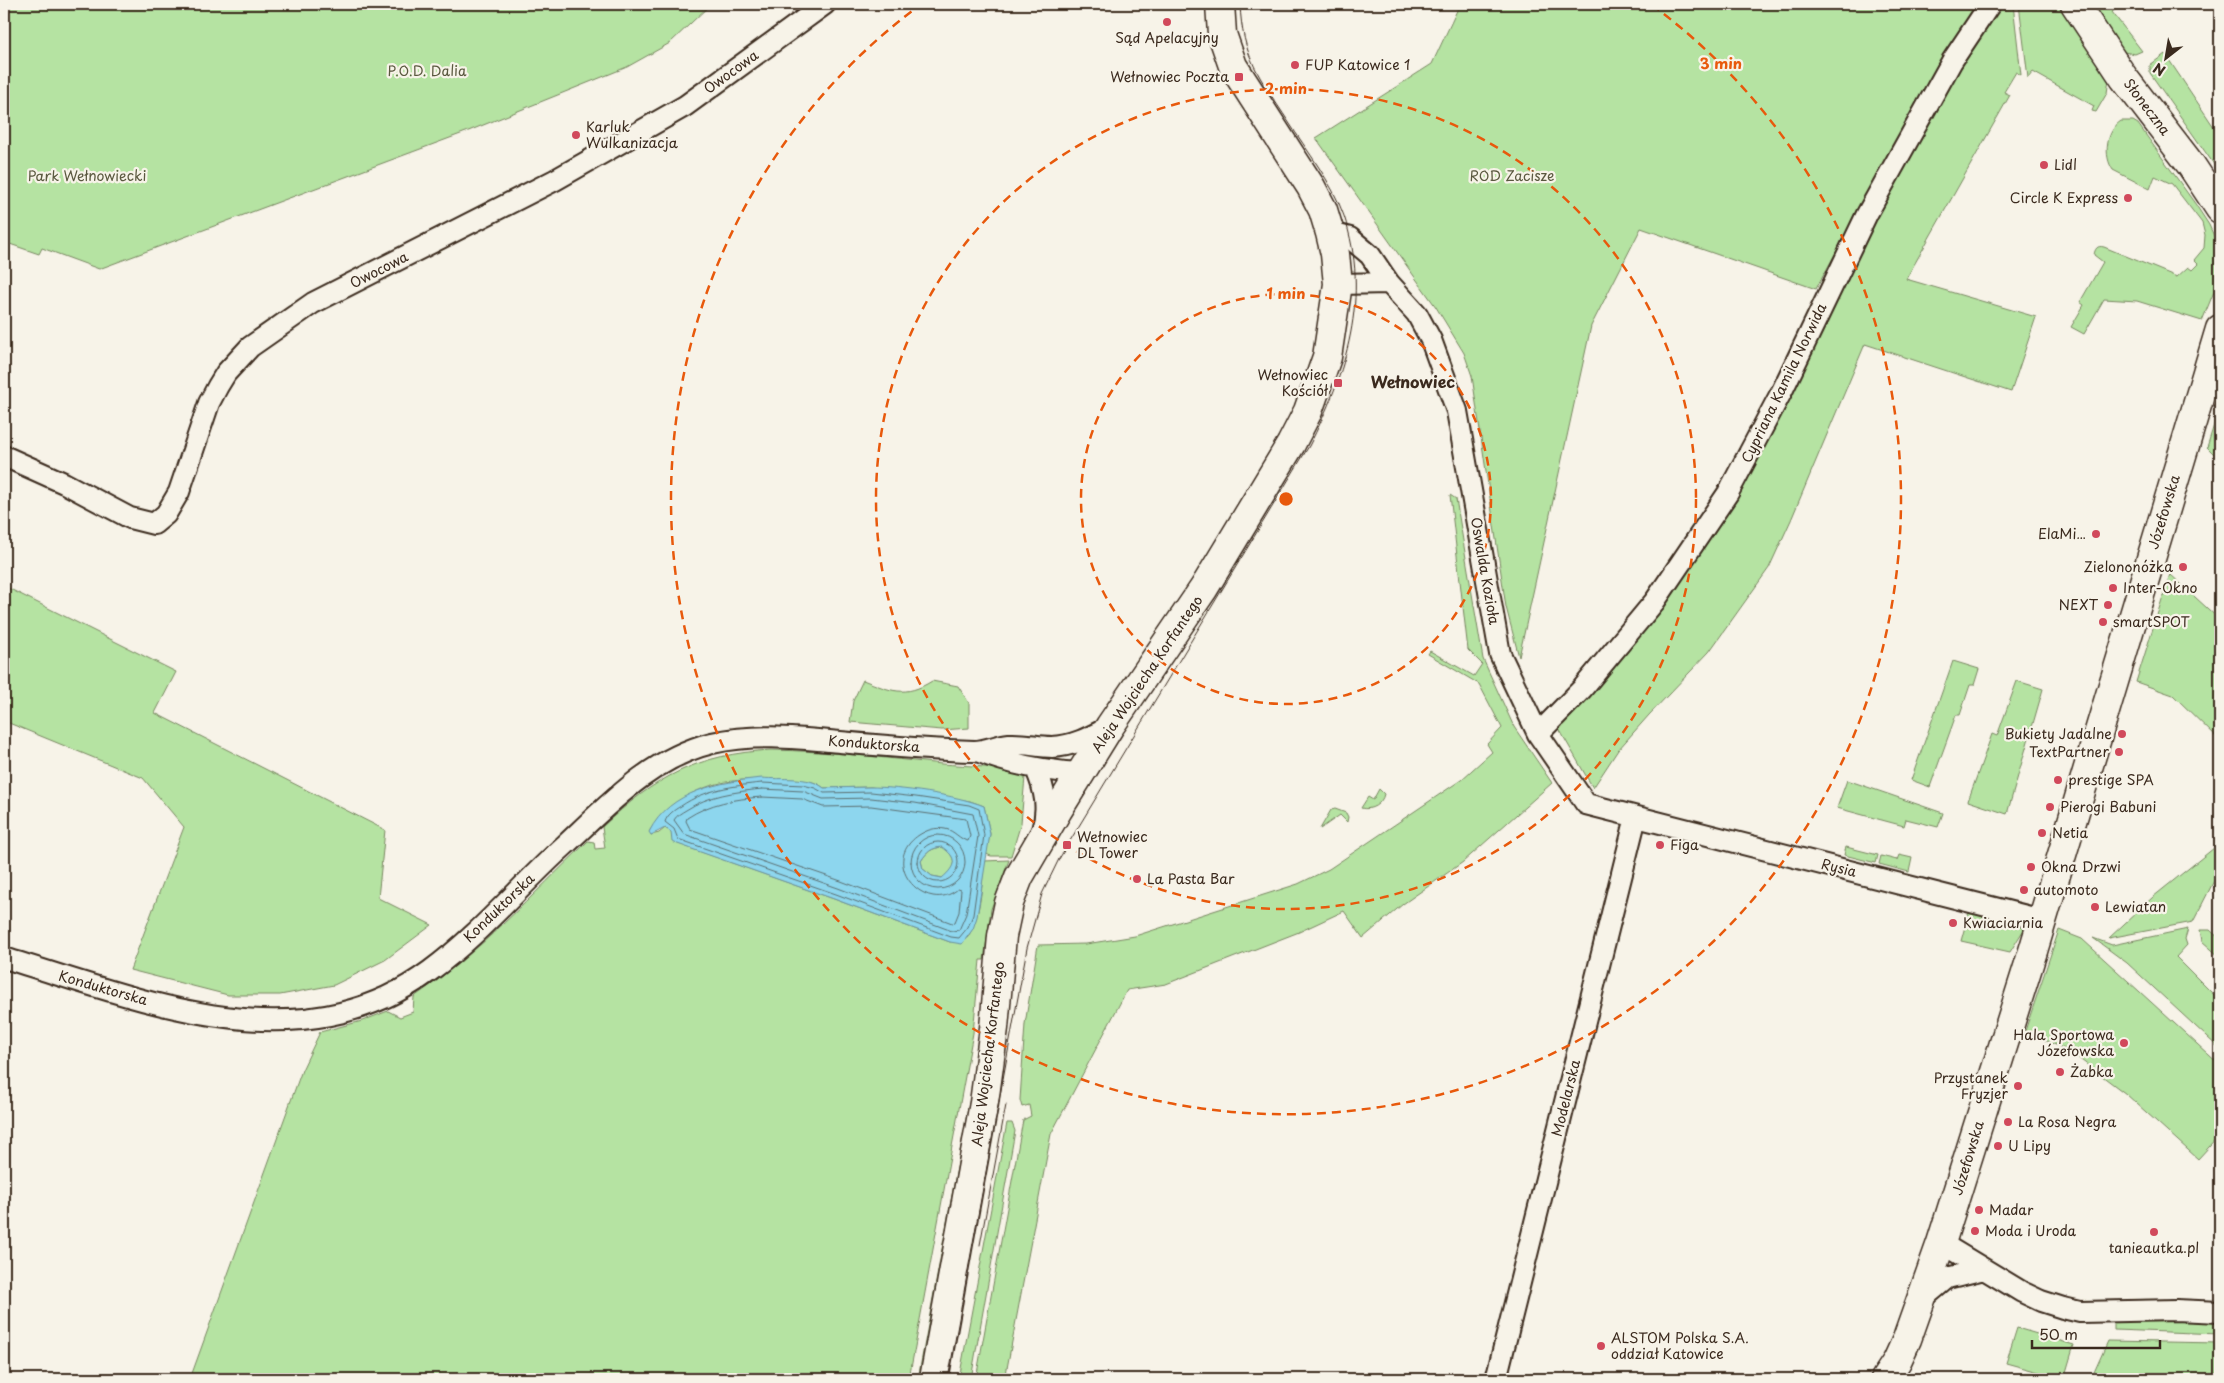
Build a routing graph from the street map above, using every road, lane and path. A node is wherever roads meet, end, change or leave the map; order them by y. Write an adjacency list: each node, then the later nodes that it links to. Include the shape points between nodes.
1 (825, 4): 10 (street, Owocowa, via 685,106 555,180 313,303 250,346 218,386 209,403 179,492 166,514 154,524 130,518)
2 (1220, 4): 6 (main road, Aleja Wojciecha Korfantego, via 1222,34 1233,66 1311,187 1323,210)
3 (1990, 4): 12 (street, Cypriana Kamila Norwida, via 1952,61 1871,206 1782,391 1728,493 1655,601 1582,689)
4 (2075, 4): 5 (main road, Słoneczna, via 2124,78 2191,165)
5 (2220, 209)
6 (1330, 234): 7 (street, Oswalda Kozioła, via 1350,238 1373,259); 8 (main road, Aleja Wojciecha Korfantego)
7 (1390, 283): 8 (street); 12 (street, Oswalda Kozioła, via 1417,314 1431,340 1457,411 1500,654)
8 (1338, 284): 11 (main road, Aleja Wojciecha Korfantego, via 1327,357 1308,411 1291,444 1204,588)
9 (2220, 329): 19 (main road, Józefowska)
10 (4, 456)
11 (1110, 726): 13 (street, Konduktorska, via 1085,740); 16 (main road, Aleja Wojciecha Korfantego)
12 (1538, 734): 17 (street, Oswalda Kozioła, via 1586,804)
13 (1049, 747): 14 (street, Konduktorska, via 1007,744); 16 (street)
14 (978, 751): 15 (street, Konduktorska); 20 (street, Konduktorska, via 752,738 721,741 678,754 627,788 430,971 400,990 339,1014 255,1022 219,1018 180,1010)
15 (1036, 769): 16 (street, Konduktorska); 18 (street, via 1046,799 1046,818)
16 (1081, 773): 18 (main road, Aleja Wojciecha Korfantego)
17 (1636, 817): 19 (street, Rysia); 26 (street, Modelarska)
18 (1038, 843): 25 (main road, Aleja Wojciecha Korfantego, via 1019,877 1002,936 984,1103)
19 (2042, 920): 21 (main road, Józefowska)
20 (4, 958)
21 (1941, 1243): 22 (street); 23 (main road, Józefowska)
22 (1984, 1269): 23 (street, via 1947,1278); 24 (street, via 2041,1302 2080,1312)
23 (1920, 1302): 27 (main road, Józefowska, via 1897,1361)
24 (2220, 1312)
25 (934, 1379)
26 (1496, 1379)
27 (1885, 1379)

